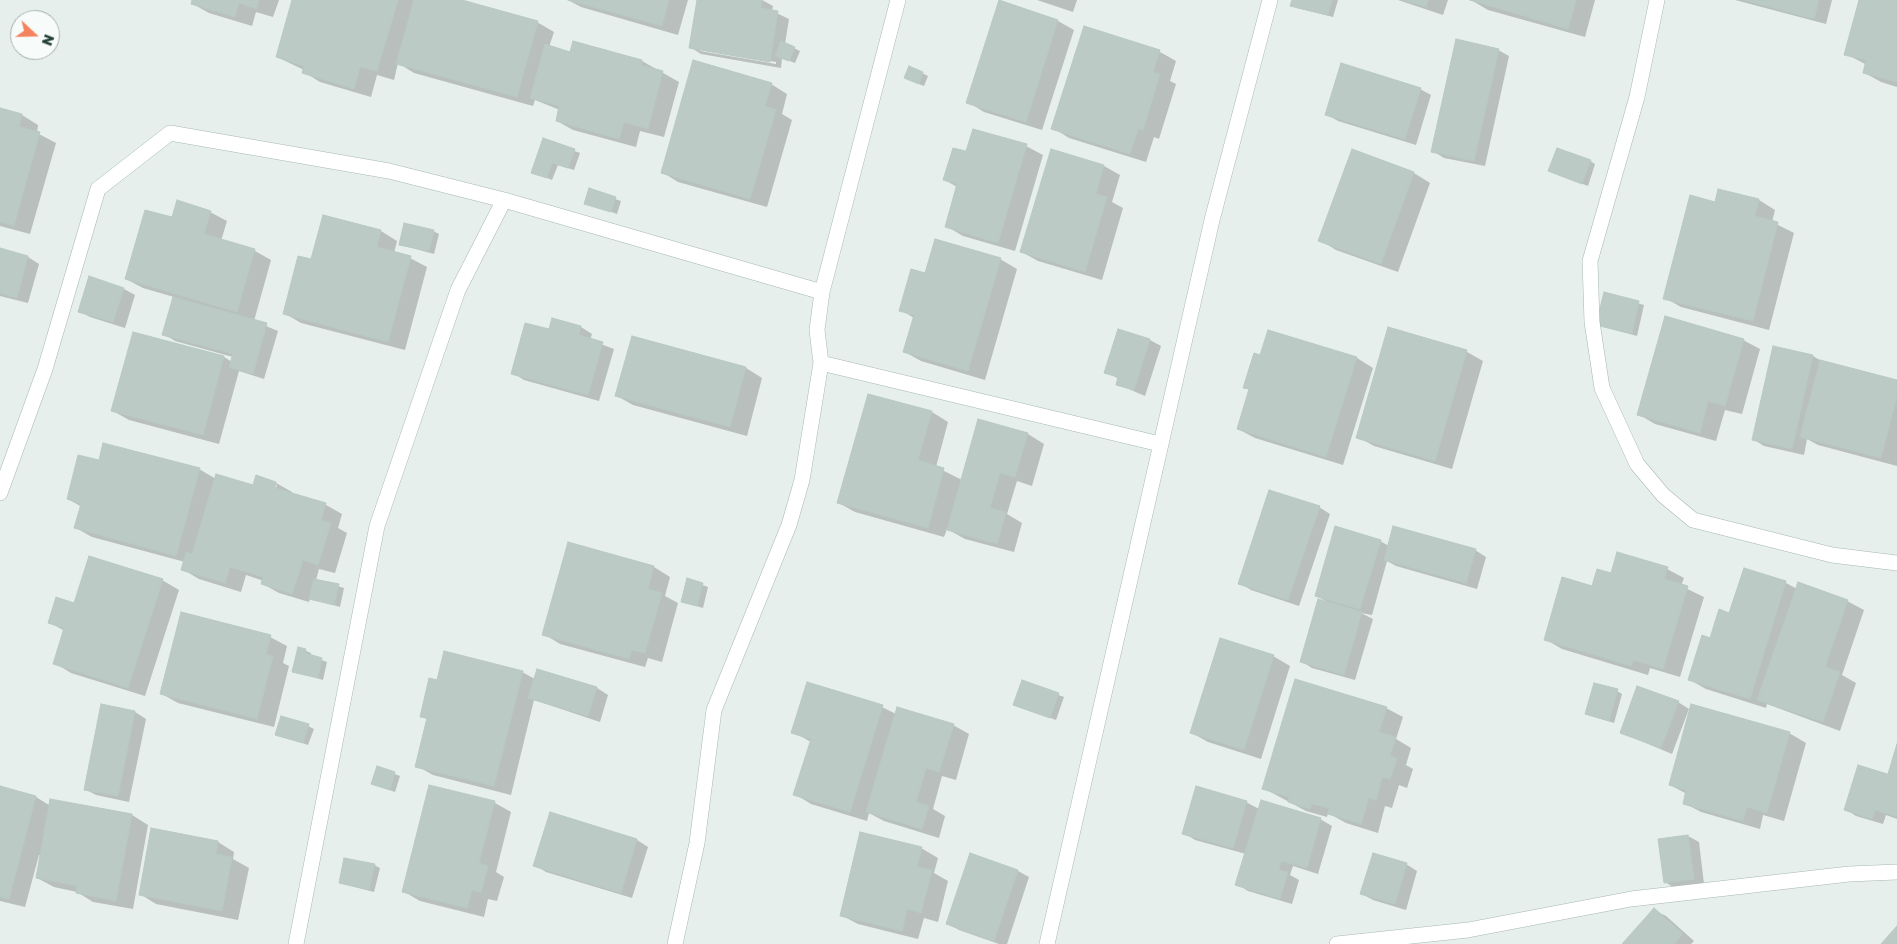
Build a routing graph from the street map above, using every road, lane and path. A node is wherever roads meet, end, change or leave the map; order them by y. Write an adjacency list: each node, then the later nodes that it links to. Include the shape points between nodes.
1 (898, 0): 5 (street)
2 (1270, 0): 7 (street, via 1212,220)
3 (1657, 0): 9 (street, via 1637,97 1590,261 1592,322 1602,388 1637,464 1663,495 1694,520 1832,555)
4 (504, 200): 5 (street); 8 (street, via 389,171 170,133 98,189 45,369); 11 (street, via 458,290 377,526)
5 (822, 292): 6 (street, via 817,330)
6 (821, 363): 7 (street); 12 (street, via 802,480 789,525 714,710 697,843)
7 (1160, 444): 13 (street)
8 (0, 493)
9 (1897, 563)
10 (1897, 872): 14 (street, via 1849,874 1631,899 1468,930)
11 (296, 944)
12 (675, 944)
13 (1047, 944)
14 (1337, 944)

